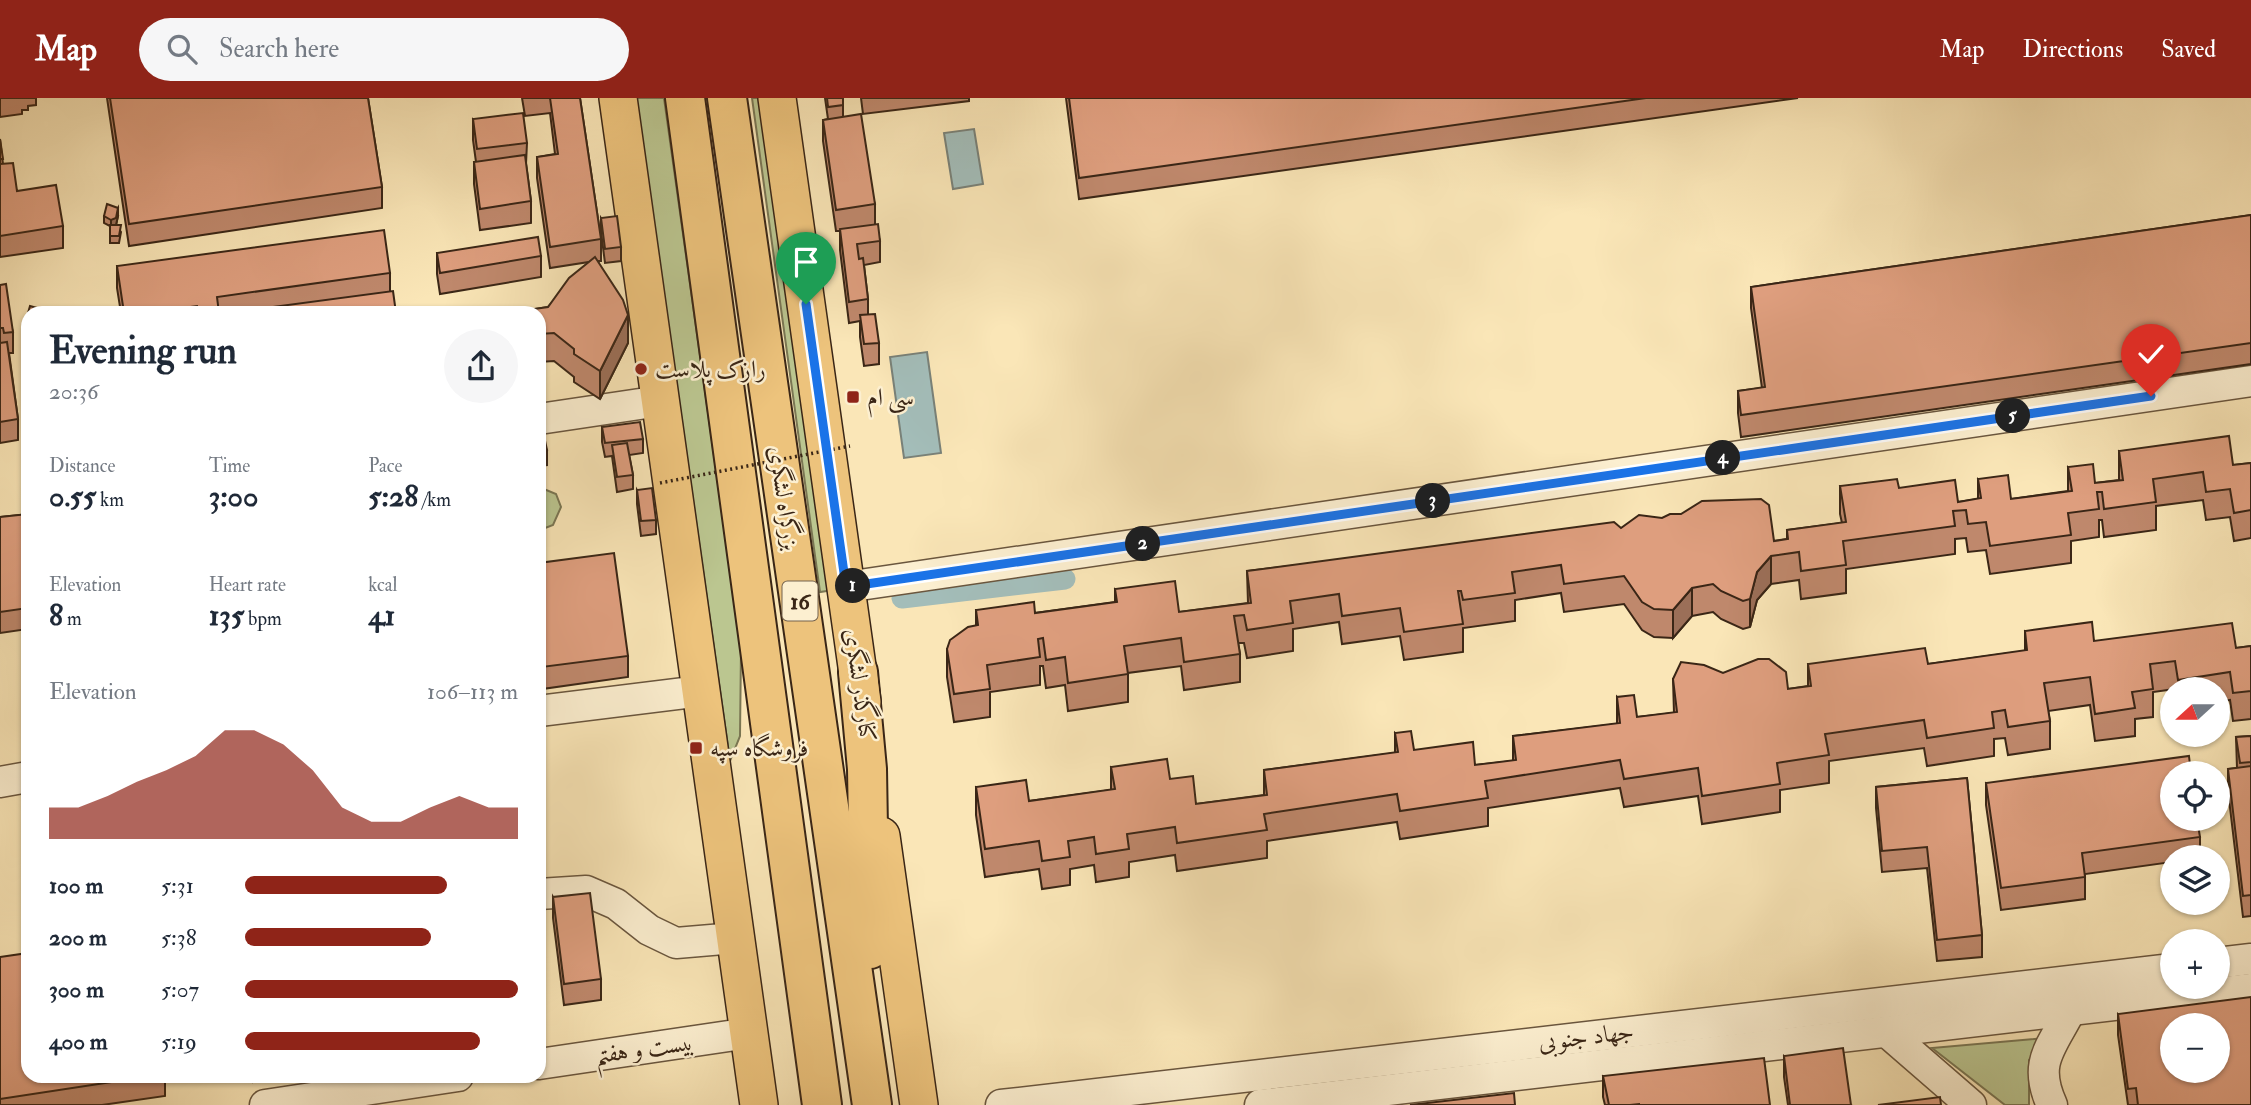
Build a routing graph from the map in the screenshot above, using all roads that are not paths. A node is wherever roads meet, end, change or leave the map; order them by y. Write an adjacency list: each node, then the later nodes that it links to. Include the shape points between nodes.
1 (618, 98): 6 (main road)
2 (685, 98): 27 (highway, بزرگراه لشگری / 16)
3 (727, 98): 28 (highway, بزرگراه لشگری / 16)
4 (777, 98): 8 (main road, کنارگذر لشگری)
5 (2251, 381): 8 (street)
6 (660, 401): 7 (street); 10 (main road)
7 (546, 418)
8 (846, 587): 9 (main road, کنارگذر لشگری)
9 (858, 672): 28 (highway, via 867,769); 29 (main road, کنارگذر لشگری)
10 (701, 691): 11 (street); 15 (main road)
11 (546, 710)
12 (21, 778): 13 (street)
13 (0, 782)
14 (546, 894): 15 (street, via 586,891 616,904 649,930 676,943)
15 (735, 937): 21 (main road)
16 (2251, 959): 17 (street)
17 (2230, 961)
18 (2160, 969): 30 (street, جهاد جنوبی)
19 (2251, 989): 20 (street, جهاد جنوبی)
20 (2071, 1009): 22 (street, جهاد جنوبی); 33 (street, via 2043,1061)
21 (748, 1033): 23 (street, بیست و هفتم); 26 (main road)
22 (1888, 1034): 31 (street, جهاد جنوبی); 32 (street)
23 (546, 1063)
24 (411, 1083): 25 (street)
25 (265, 1105)
26 (759, 1105)
27 (822, 1105)
28 (873, 1105)
29 (919, 1105)
30 (1001, 1105)
31 (1260, 1105)
32 (1971, 1105)
33 (2052, 1105)

